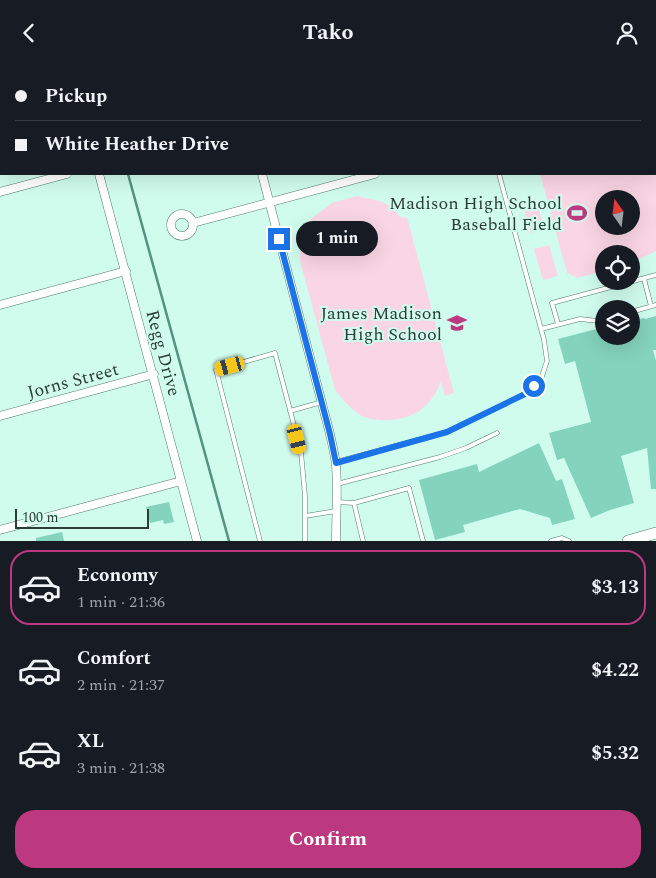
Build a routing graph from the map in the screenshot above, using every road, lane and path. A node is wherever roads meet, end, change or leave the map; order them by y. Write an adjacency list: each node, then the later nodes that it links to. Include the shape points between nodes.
1 (64, 175): 6 (street)
2 (99, 175): 9 (street, Regg Drive)
3 (262, 175): 7 (street)
4 (371, 175): 7 (street)
5 (499, 175): 17 (lane)
6 (0, 192)
7 (270, 203): 8 (street); 19 (street)
8 (193, 223)
9 (126, 271): 12 (street); 18 (street, Regg Drive)
10 (656, 275): 11 (lane)
11 (644, 279): 13 (lane); 16 (lane, via 552,303)
12 (0, 305)
13 (654, 306): 14 (lane)
14 (640, 310)
15 (595, 321): 16 (lane, via 580,319)
16 (558, 324): 17 (lane)
17 (541, 329): 23 (lane, via 547,361 541,379 527,393 447,432)
18 (154, 374): 21 (street, Jorns Street); 24 (street, Regg Drive)
19 (322, 402): 20 (lane); 23 (street)
20 (290, 411): 29 (lane, via 302,460); 33 (lane, via 275,353 216,370)
21 (0, 416)
22 (497, 433): 25 (lane, via 457,451)
23 (336, 463): 25 (street)
24 (181, 481): 30 (street); 32 (street, Regg Drive)
25 (337, 484): 26 (street)
26 (337, 502): 27 (lane); 28 (street)
27 (354, 503): 36 (lane); 37 (lane, via 409,488)
28 (336, 511): 29 (lane); 35 (street)
29 (305, 517): 34 (lane)
30 (0, 530)
31 (656, 533): 40 (main road)
32 (197, 541)
33 (260, 541)
34 (305, 541)
35 (336, 541)
36 (364, 541)
37 (423, 541)
38 (551, 541): 39 (lane, via 562,537)
39 (569, 541)
40 (628, 541)

